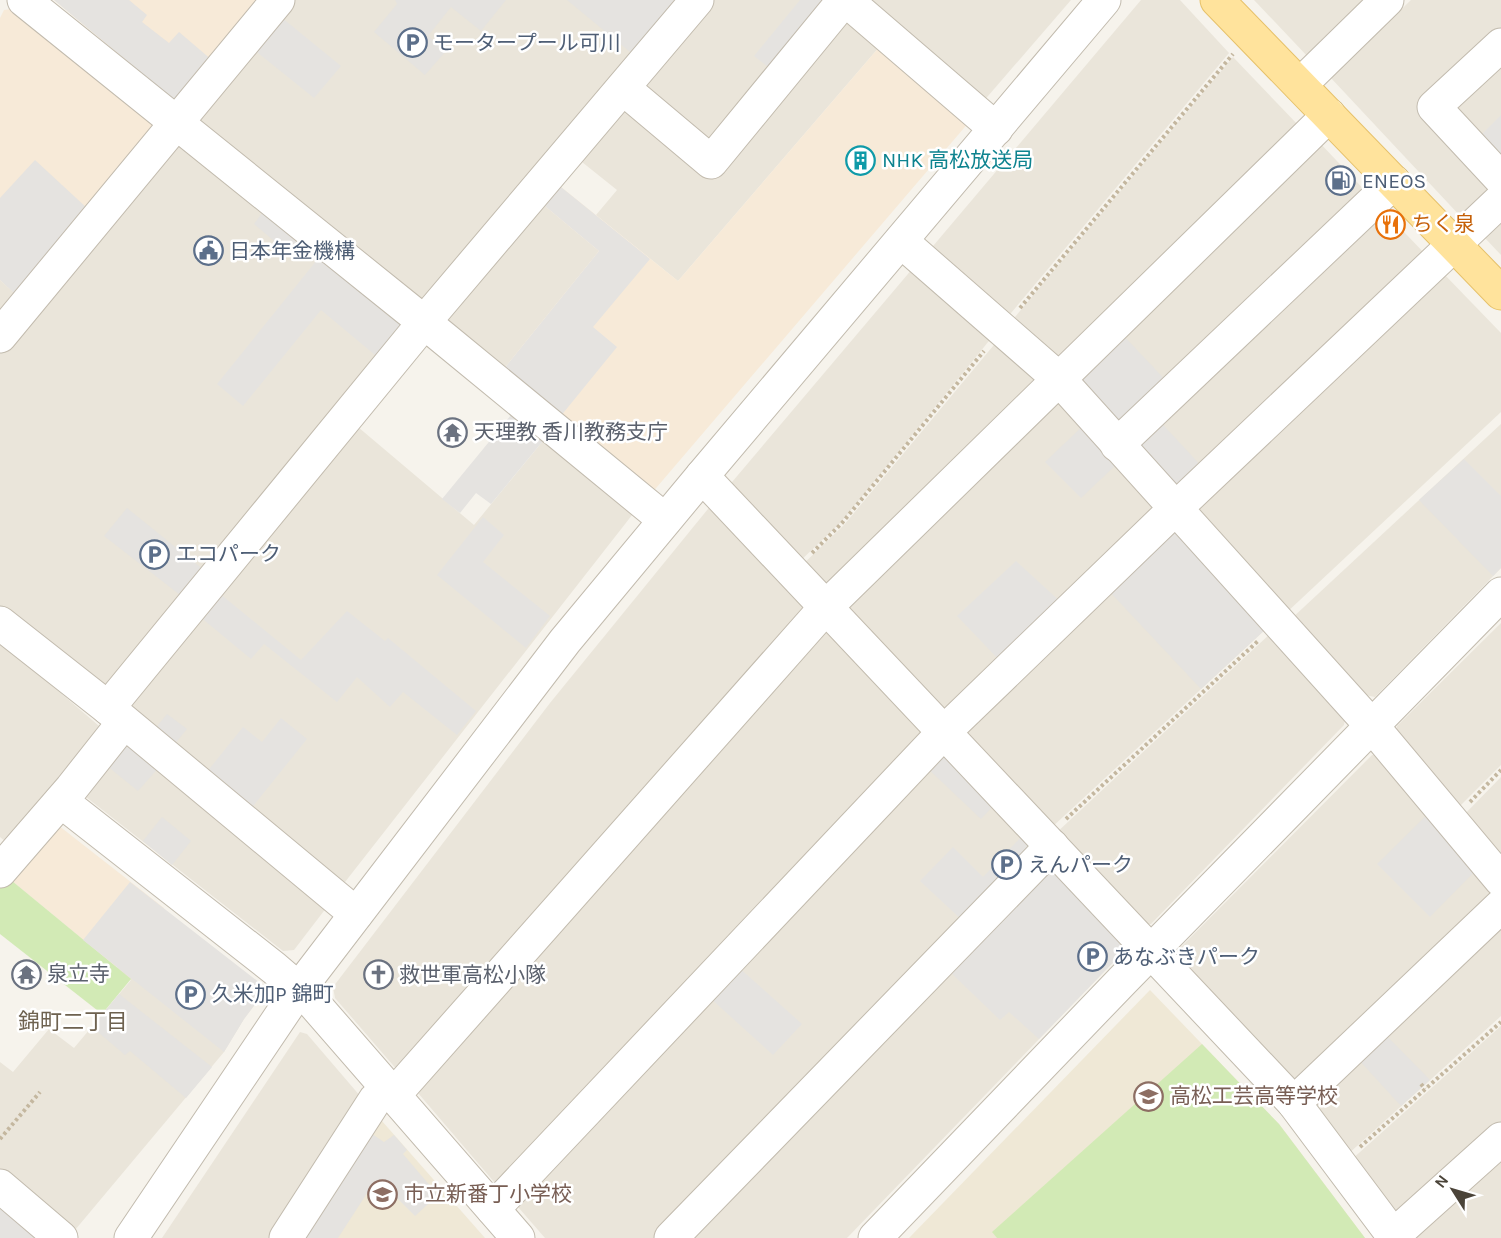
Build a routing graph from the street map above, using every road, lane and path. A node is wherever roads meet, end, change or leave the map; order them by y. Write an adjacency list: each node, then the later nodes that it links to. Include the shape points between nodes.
1 (24, 0): 12 (street)
2 (278, 0): 12 (street)
3 (697, 0): 10 (street)
4 (845, 0): 10 (street, via 711,162); 13 (street)
5 (1104, 0): 13 (street)
6 (1217, 0): 9 (main road)
7 (1387, 0): 9 (street)
8 (1501, 45): 14 (street, via 1434,108)
9 (1300, 85): 11 (main road)
10 (623, 88): 20 (street)
11 (1329, 115): 15 (main road); 22 (street)
12 (177, 124): 20 (street); 21 (street)
13 (996, 129): 17 (street)
14 (1501, 179)
15 (1394, 182): 18 (main road); 23 (street)
16 (1501, 200): 18 (street)
17 (901, 241): 22 (street); 24 (street)
18 (1454, 245): 19 (main road); 25 (street)
19 (1501, 293)
20 (424, 322): 26 (street); 31 (street)
21 (0, 336)
22 (1059, 379): 23 (street); 28 (street)
23 (1117, 445): 25 (street)
24 (702, 476): 26 (street); 28 (street)
25 (1176, 508): 29 (street); 33 (street)
26 (665, 520): 41 (street, via 566,641)
27 (1501, 594): 32 (street)
28 (826, 607): 33 (street); 48 (street)
29 (1278, 622): 32 (street); 37 (path)
30 (0, 623): 31 (street)
31 (116, 715): 35 (street); 41 (street)
32 (1371, 726): 36 (street); 42 (street)
33 (944, 732): 37 (street); 54 (street)
34 (1501, 770): 36 (path)
35 (61, 801): 38 (street); 43 (street)
36 (1451, 821): 39 (street)
37 (1048, 842): 42 (street); 60 (street)
38 (0, 871)
39 (1501, 880)
40 (1501, 906): 49 (street)
41 (356, 914): 43 (street)
42 (1151, 952): 49 (street); 61 (street)
43 (299, 989): 48 (street); 57 (street)
44 (1501, 1022): 46 (path)
45 (1421, 1084): 46 (path)
46 (1425, 1089): 52 (path)
47 (40, 1092): 50 (path)
48 (390, 1092): 54 (street); 58 (street, via 375,1100)
49 (1294, 1103): 52 (street)
50 (0, 1139)
51 (1501, 1139): 55 (street)
52 (1340, 1165): 55 (street)
53 (0, 1186): 56 (street)
54 (493, 1209): 59 (street)
55 (1394, 1237)
56 (61, 1238)
57 (131, 1238)
58 (286, 1238)
59 (518, 1238)
60 (671, 1238)
61 (875, 1238)

